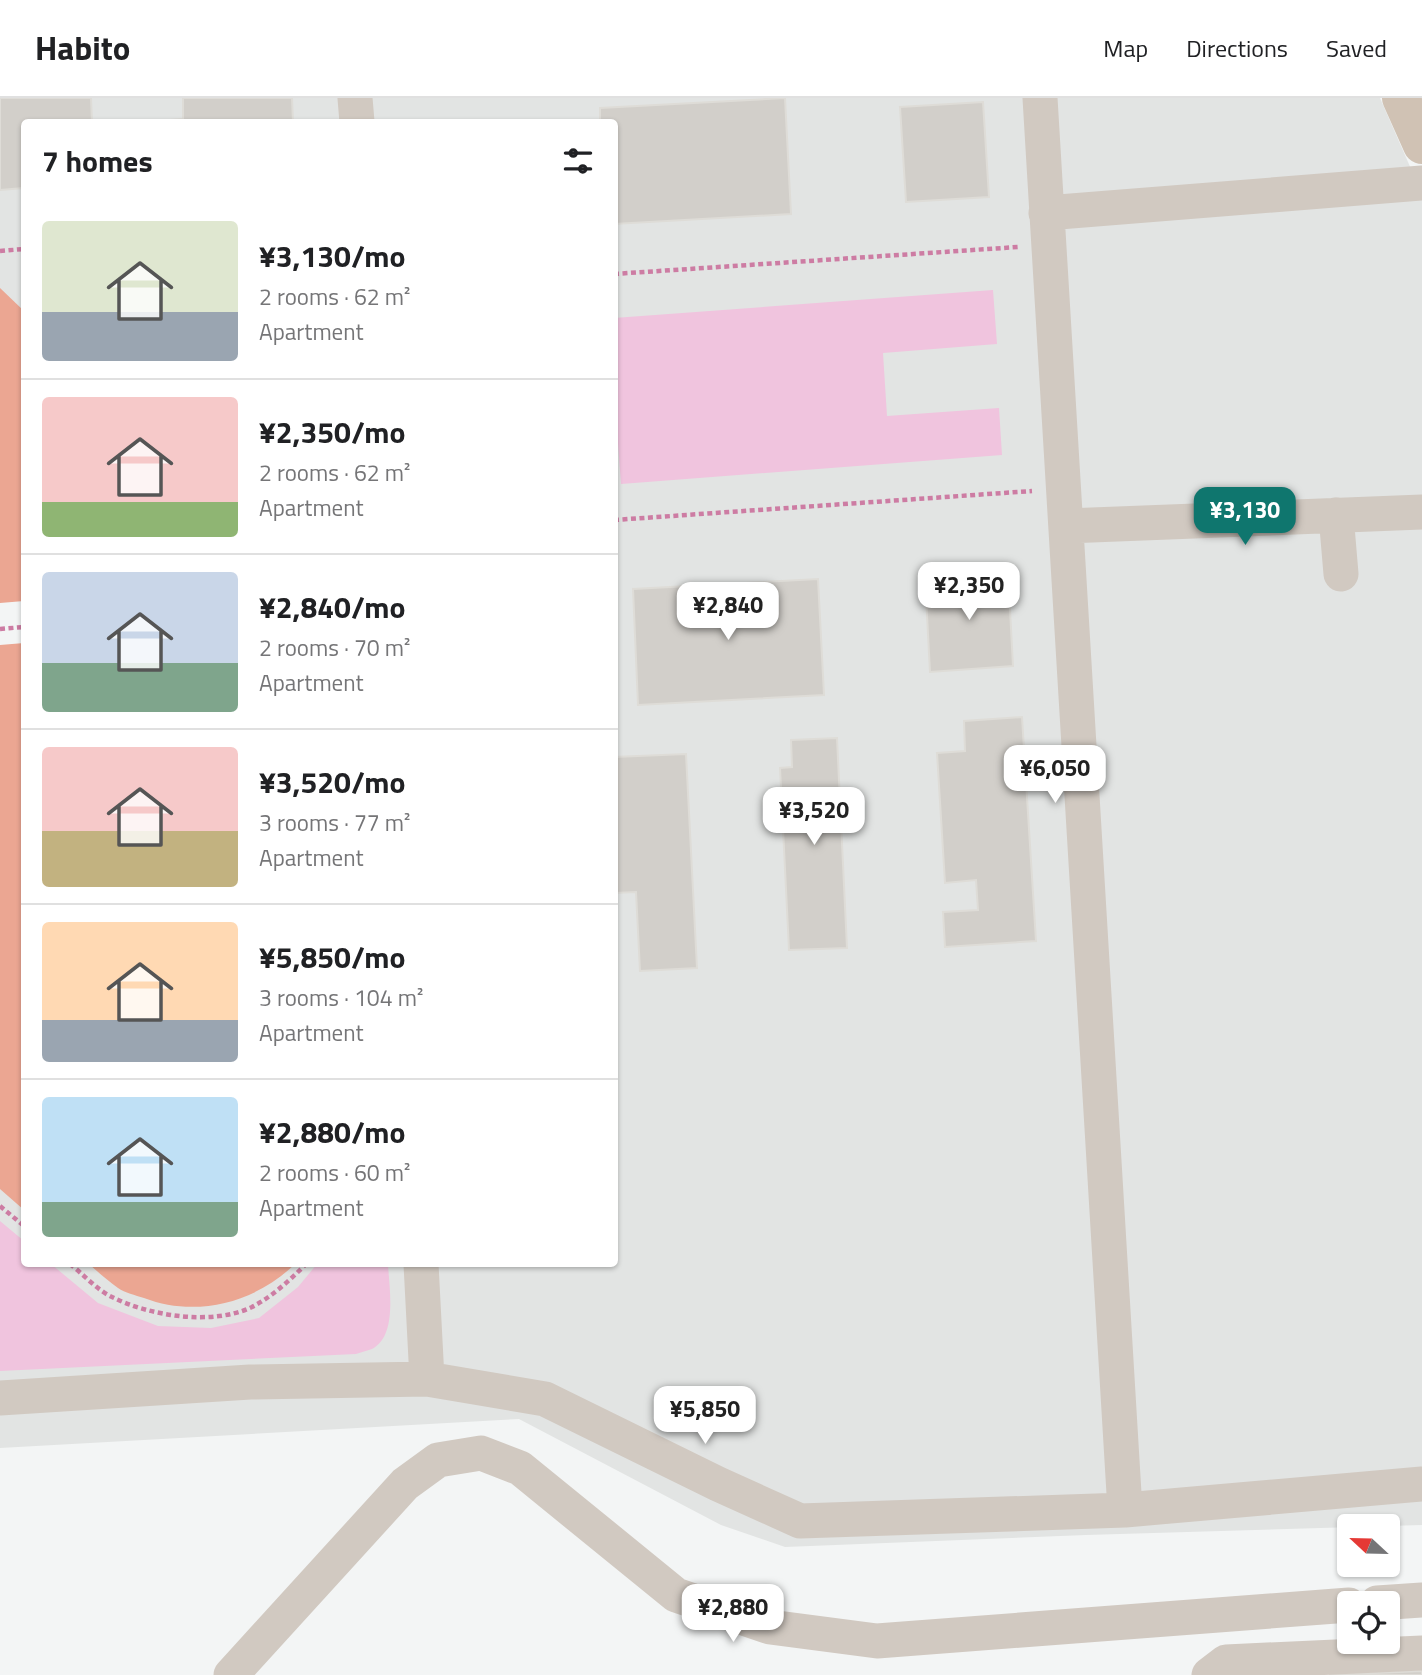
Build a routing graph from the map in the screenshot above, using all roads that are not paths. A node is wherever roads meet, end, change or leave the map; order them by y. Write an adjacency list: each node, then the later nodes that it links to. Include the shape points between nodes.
1 (355, 98): 4 (street)
2 (1040, 98): 7 (street)
3 (1401, 98): 5 (main road)
4 (357, 119)
5 (1422, 145)
6 (1422, 183): 7 (street)
7 (1047, 229): 10 (street)
8 (1422, 512): 9 (street)
9 (1336, 515): 10 (street); 11 (street)
10 (1066, 526): 16 (street)
11 (1341, 574)
12 (421, 1267): 13 (street)
13 (427, 1379): 14 (street, via 250,1382); 16 (street, via 545,1399 800,1521)
14 (0, 1398)
15 (1422, 1484): 16 (street)
16 (1125, 1510)
17 (1422, 1600): 18 (street)
18 (1400, 1601)
19 (1337, 1606): 21 (street, via 877,1641 770,1627 676,1595 520,1468 481,1453 438,1460 405,1484)
20 (1422, 1653): 22 (street, via 1226,1662)
21 (231, 1675)
22 (1209, 1675)

